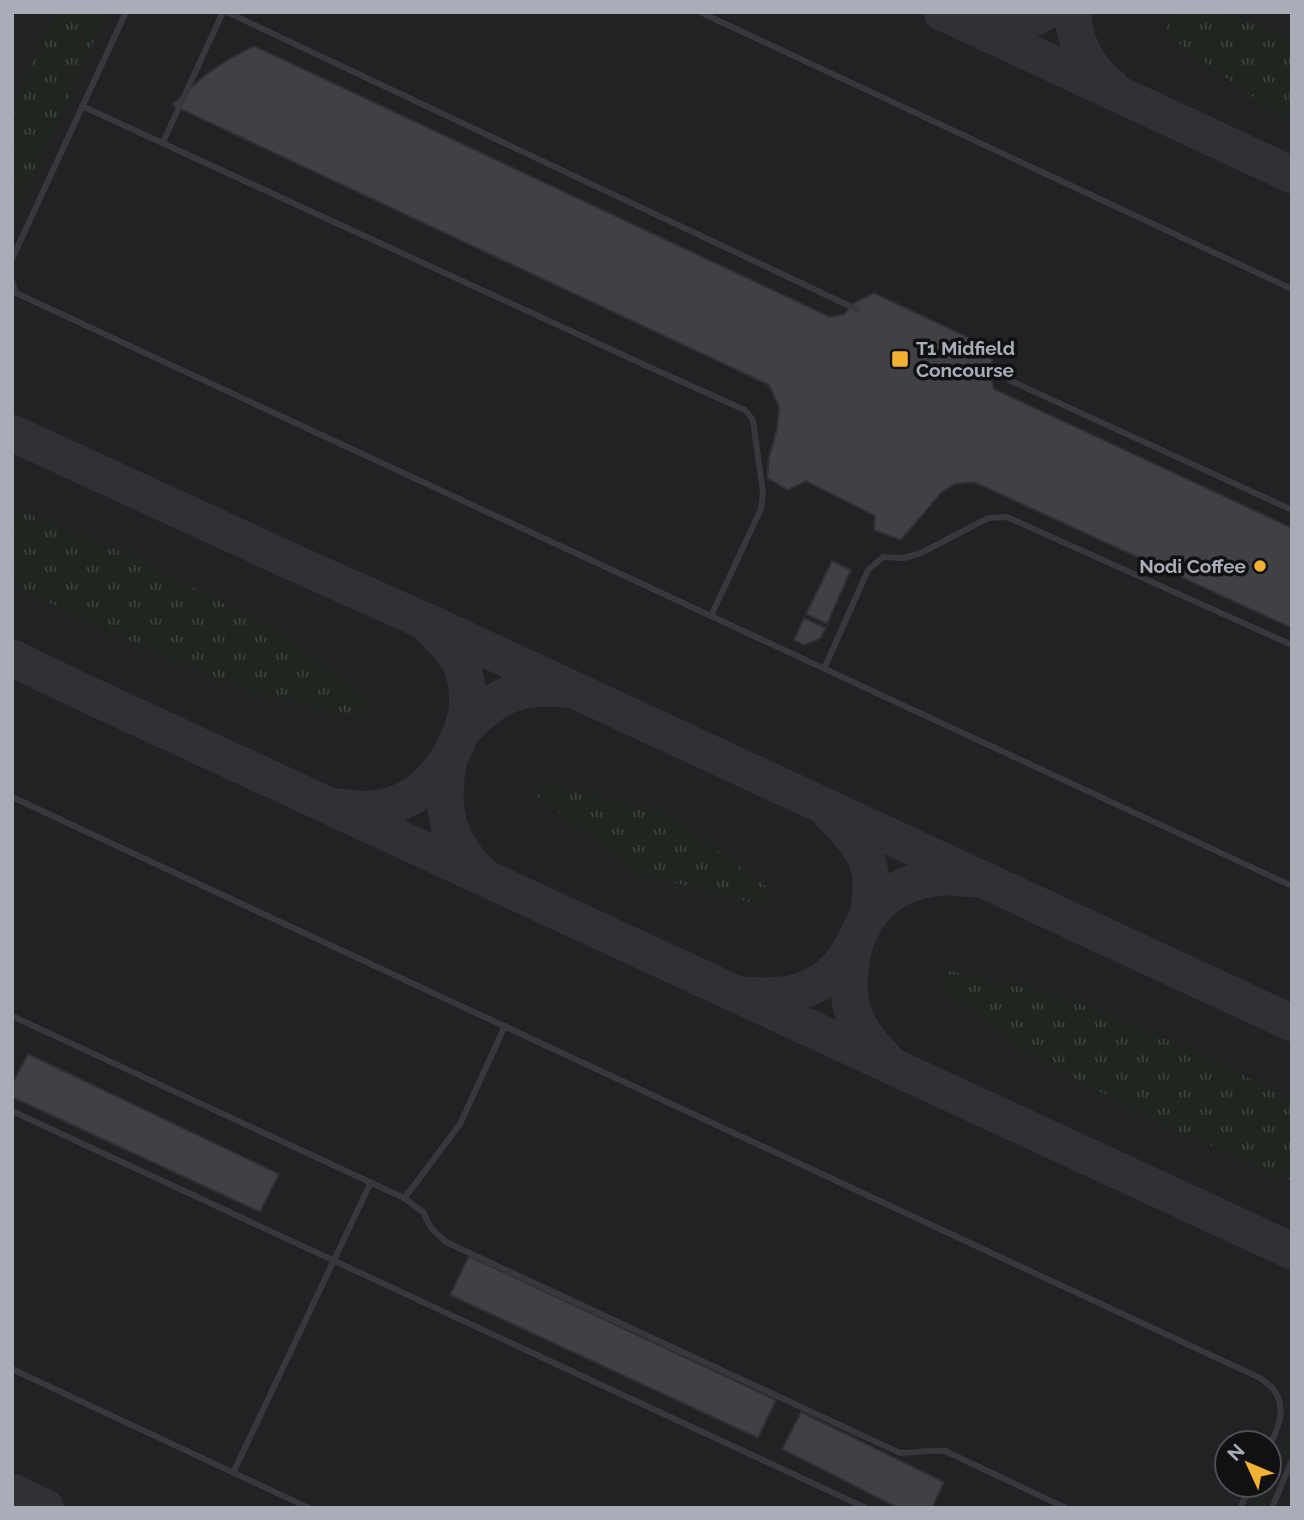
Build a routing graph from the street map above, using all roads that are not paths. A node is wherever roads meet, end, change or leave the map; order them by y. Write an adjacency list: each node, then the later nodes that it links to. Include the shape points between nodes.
1 (126, 12): 4 (lane)
2 (225, 12): 5 (lane); 9 (lane)
3 (700, 12): 8 (lane)
4 (82, 106): 5 (lane); 6 (lane)
5 (163, 142): 12 (lane, via 745,410 753,420 761,509)
6 (12, 259)
7 (12, 281): 12 (lane, via 16,293)
8 (1292, 289)
9 (858, 310)
10 (1009, 380): 11 (lane)
11 (1292, 510)
12 (711, 616): 14 (lane)
13 (1292, 645): 14 (lane, via 1007,517 988,518 921,553 883,557 868,570)
14 (824, 669): 16 (lane)
15 (12, 797): 18 (lane)
16 (1292, 886)
17 (12, 1016): 20 (lane)
18 (505, 1026): 21 (lane, via 460,1124); 24 (lane, via 1260,1378 1273,1388 1280,1404)
19 (12, 1111): 22 (lane)
20 (371, 1182): 21 (lane); 22 (lane)
21 (404, 1198): 29 (lane, via 423,1212 446,1242 900,1453 945,1451)
22 (334, 1260): 26 (lane); 28 (lane)
23 (12, 1369): 26 (lane)
24 (1278, 1429)
25 (1292, 1460): 30 (lane)
26 (233, 1473): 27 (lane)
27 (309, 1508)
28 (866, 1508)
29 (1066, 1508)
30 (1272, 1508)

